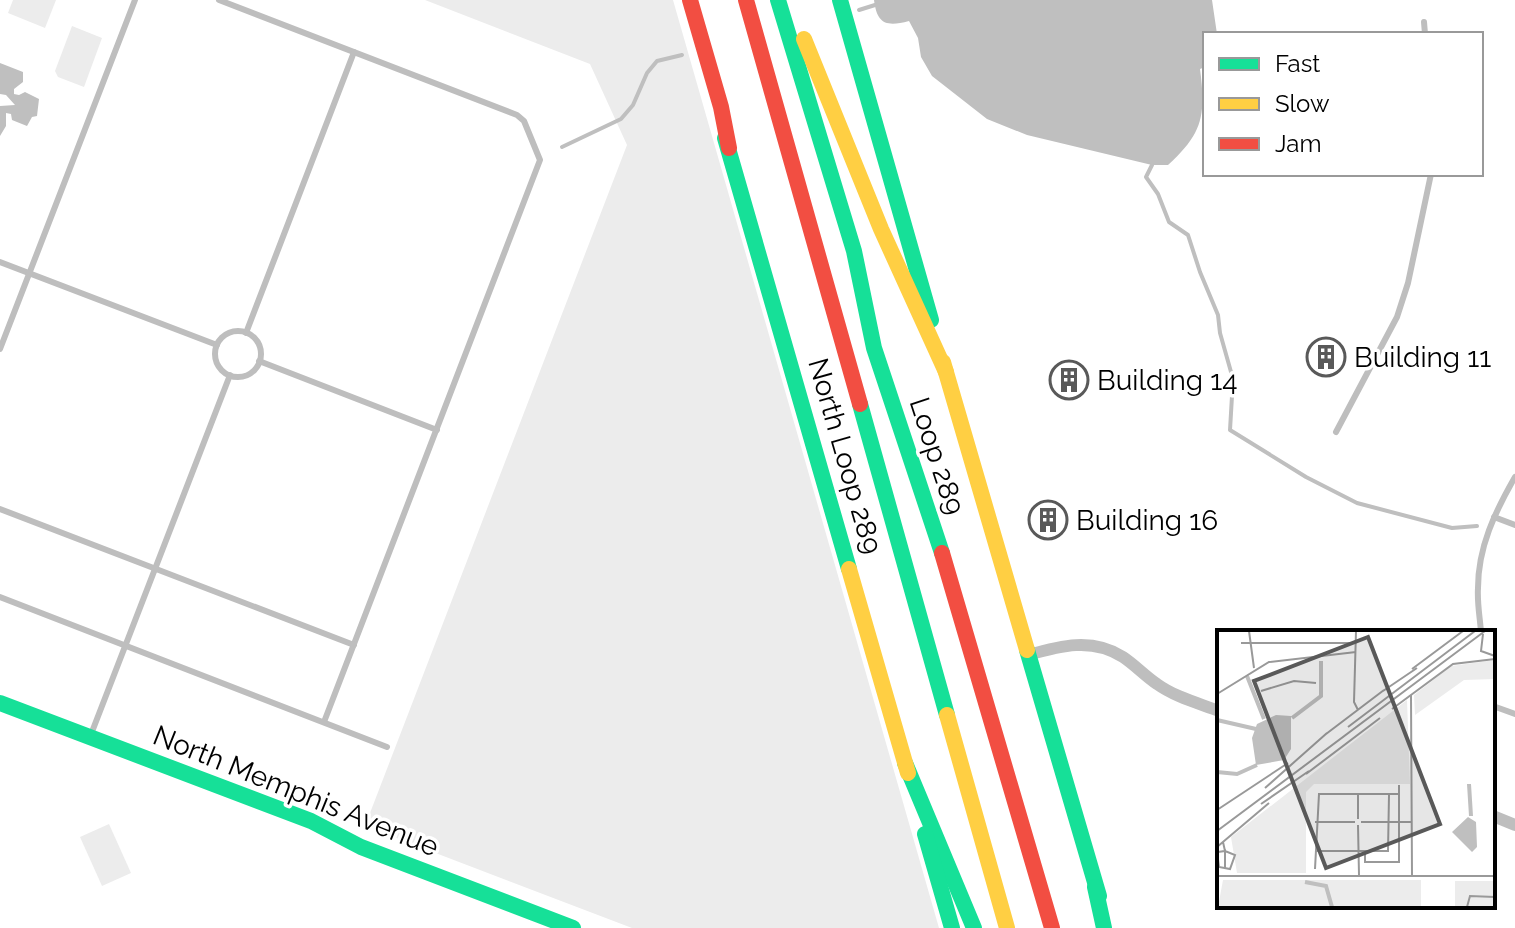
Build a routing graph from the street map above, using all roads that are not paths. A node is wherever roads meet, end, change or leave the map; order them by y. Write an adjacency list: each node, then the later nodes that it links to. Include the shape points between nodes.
1 (135, 0): 15 (lane)
2 (219, 0): 11 (lane)
3 (680, 0): 12 (main road, North Loop 289)
4 (690, 0): 12 (main road)
5 (746, 0): 50 (main road, Loop 289)
6 (778, 0): 51 (main road, Loop 289, via 854,251 874,348 956,596)
7 (792, 0): 22 (main road, via 859,176)
8 (840, 0): 22 (main road)
9 (1424, 22): 10 (lane)
10 (1425, 32)
11 (354, 52): 18 (lane); 24 (lane, via 517,115 539,154 539,166)
12 (729, 148): 43 (main road, North Loop 289)
13 (1431, 176): 25 (lane, via 1397,317)
14 (0, 262): 15 (lane)
15 (29, 273): 17 (lane); 19 (lane)
16 (0, 316): 17 (lane)
17 (11, 321): 20 (lane)
18 (246, 333): 19 (lane, via 227,334); 21 (lane, via 257,342)
19 (217, 345): 23 (lane, via 218,365)
20 (0, 349)
21 (259, 361): 23 (lane, via 250,373); 24 (lane)
22 (946, 372): 35 (main road)
23 (230, 375): 30 (lane)
24 (437, 430): 33 (lane)
25 (1336, 432)
26 (1515, 477): 28 (lane)
27 (0, 509): 30 (lane)
28 (1494, 517): 29 (lane); 32 (lane, via 1480,563)
29 (1515, 525)
30 (155, 568): 33 (lane); 34 (lane)
31 (0, 597): 34 (lane)
32 (1481, 630)
33 (354, 645): 40 (lane)
34 (125, 646): 40 (lane); 41 (lane)
35 (1028, 655): 38 (street, via 1095,645 1123,658 1158,685); 46 (main road)
36 (0, 703): 41 (main road, North Memphis Avenue)
37 (1495, 707): 39 (lane)
38 (1217, 710)
39 (1515, 714)
40 (324, 722): 42 (lane)
41 (90, 738): 47 (main road, North Memphis Avenue)
42 (387, 747)
43 (905, 763): 48 (main road, North Loop 289); 49 (main road)
44 (1495, 817): 45 (street)
45 (1515, 825)
46 (1095, 887): 52 (main road); 53 (main road)
47 (573, 928)
48 (952, 928)
49 (974, 928)
50 (1007, 928)
51 (1052, 928)
52 (1104, 928)
53 (1110, 928)

